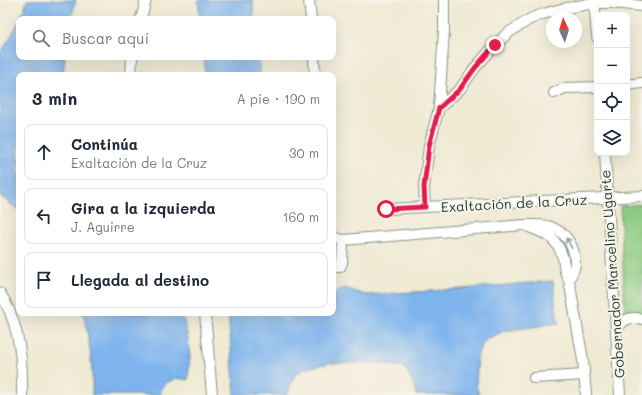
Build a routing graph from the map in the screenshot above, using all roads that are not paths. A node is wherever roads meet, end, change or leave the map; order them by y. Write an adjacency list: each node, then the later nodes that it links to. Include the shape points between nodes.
1 (146, 0): 7 (street)
2 (309, 0): 8 (street)
3 (444, 0): 17 (street)
4 (594, 2): 5 (street); 6 (street); 17 (street, via 544,14 508,33 475,68 460,89)
5 (642, 6)
6 (595, 12)
7 (141, 16)
8 (311, 16)
9 (132, 60): 11 (street)
10 (314, 60): 12 (street)
11 (131, 72)
12 (315, 72)
13 (642, 83): 14 (street)
14 (630, 85)
15 (594, 87): 16 (street, via 565,88)
16 (554, 93)
17 (439, 108): 21 (street, via 429,146 424,187)
18 (605, 156): 20 (street, Gobernador Marcelino Ugarte)
19 (642, 196): 20 (street, Exaltación de la Cruz)
20 (608, 198): 21 (street, Exaltación de la Cruz); 29 (street, Gobernador Marcelino Ugarte)
21 (425, 207): 22 (street, Exaltación de la Cruz)
22 (386, 209)
23 (336, 238): 24 (street)
24 (343, 240): 25 (street, via 342,263 340,267); 30 (street, via 524,225 555,228 565,235 574,255 574,268 569,280)
25 (336, 267)
26 (0, 293): 32 (street, via 16,332)
27 (205, 316): 33 (street)
28 (642, 319): 29 (street, via 625,319)
29 (616, 331): 35 (street, Gobernador Marcelino Ugarte)
30 (584, 375): 31 (street); 34 (street)
31 (534, 378)
32 (22, 395)
33 (212, 395)
34 (586, 395)
35 (620, 395)

